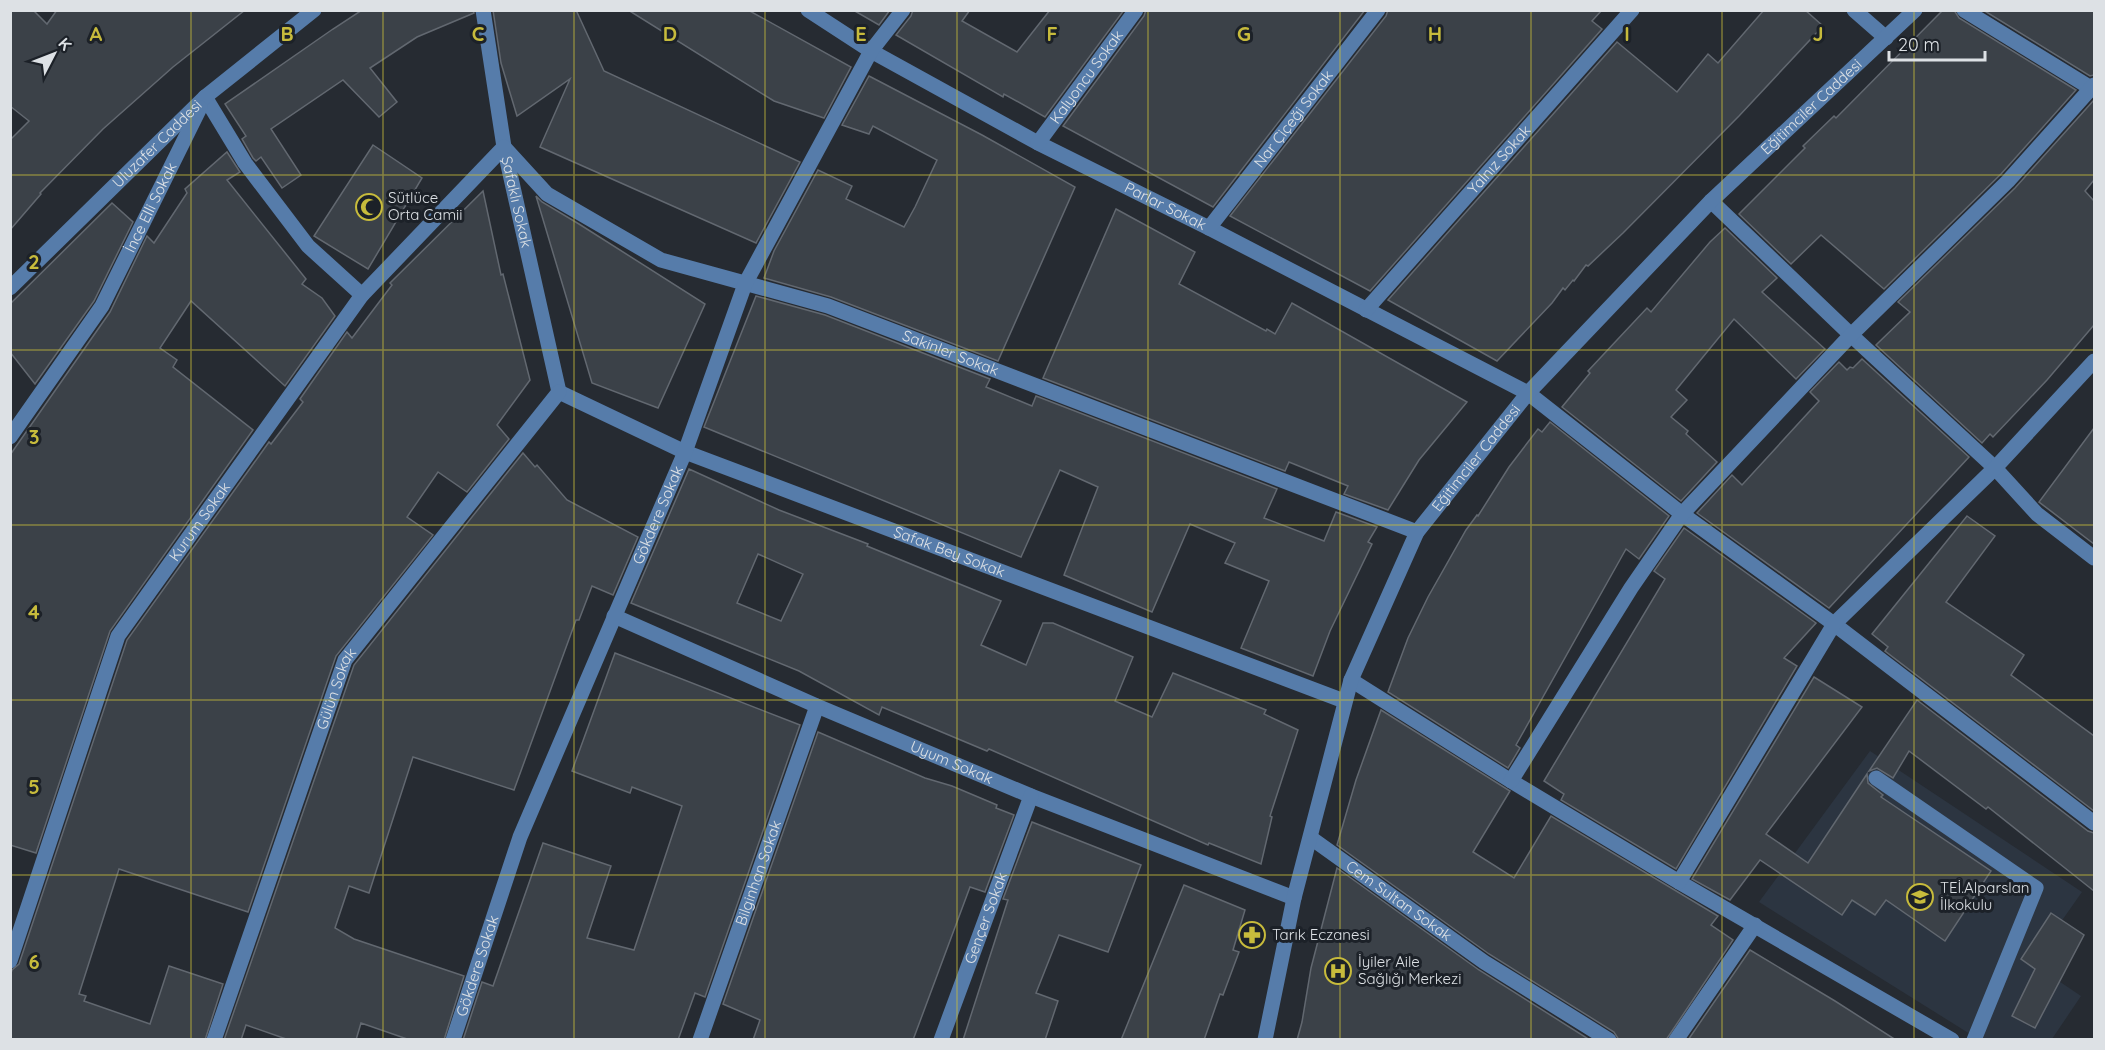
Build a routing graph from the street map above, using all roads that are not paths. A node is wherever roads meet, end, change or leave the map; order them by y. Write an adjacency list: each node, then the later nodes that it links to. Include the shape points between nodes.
1 (314, 10): 14 (street, Uluzafer Caddesi)
2 (483, 10): 16 (street, Şafaklı Sokak)
3 (808, 10): 12 (street, Parlar Sokak)
4 (903, 10): 12 (street, Gökdere Sokak)
5 (1136, 10): 15 (street, Kalyoncu Sokak)
6 (1378, 10): 18 (street, Nar Çiçeği Sokak)
7 (1632, 10): 22 (street, Yalnız Sokak)
8 (1854, 10): 11 (street)
9 (1915, 10): 11 (street, Eğitimciler Caddesi)
10 (1964, 10): 13 (street)
11 (1886, 38): 17 (street, Eğitimciler Caddesi)
12 (871, 51): 15 (street, Parlar Sokak); 19 (street, Gökdere Sokak)
13 (2094, 87): 23 (street, via 2008,181)
14 (205, 97): 20 (street, Uluzafer Caddesi); 21 (street, via 245,163 308,246); 27 (street, İnce Elli Sokak, via 102,306)
15 (1038, 143): 18 (street, Parlar Sokak)
16 (504, 147): 19 (street, Sakinler Sokak, via 547,194 661,260); 21 (street, Kurum Sokak); 25 (street, Şafaklı Sokak)
17 (1711, 201): 23 (street); 26 (street, Eğitimciler Caddesi)
18 (1209, 228): 22 (street, Parlar Sokak)
19 (745, 284): 28 (street, Gökdere Sokak); 31 (street, Sakinler Sokak, via 828,306)
20 (10, 288)
21 (362, 295): 46 (street, Kurum Sokak, via 118,636)
22 (1366, 310): 26 (street, Parlar Sokak)
23 (1851, 334): 29 (street); 30 (street)
24 (2094, 361): 29 (street)
25 (559, 392): 28 (street, Şafak Bey Sokak); 47 (street, Gülün Sokak, via 345,660)
26 (1528, 393): 30 (street, Parlar Sokak); 31 (street, Eğitimciler Caddesi)
27 (10, 437)
28 (685, 452): 33 (street, Gökdere Sokak); 36 (street, Şafak Bey Sokak)
29 (1995, 468): 32 (street, via 2037,514); 34 (street)
30 (1682, 514): 34 (street, Parlar Sokak); 39 (street, via 1631,588)
31 (1417, 532): 35 (street, Eğitimciler Caddesi)
32 (2094, 558)
33 (614, 616): 37 (street, Uyum Sokak); 48 (street, Gökdere Sokak, via 520,837)
34 (1834, 624): 41 (street, Parlar Sokak); 43 (street)
35 (1351, 680): 36 (street, Eğitimciler Caddesi); 39 (street)
36 (1344, 701): 42 (street, Eğitimciler Caddesi)
37 (816, 706): 40 (street, Uyum Sokak); 49 (street, Bilginhan Sokak)
38 (1876, 778): 55 (street, via 2036,888)
39 (1511, 781): 43 (street)
40 (1031, 796): 44 (street, Uyum Sokak); 50 (street, Gençer Sokak)
41 (2094, 823)
42 (1311, 838): 44 (street, Eğitimciler Caddesi); 52 (street, Cem Sultan Sokak, via 1484,962)
43 (1679, 882): 45 (street)
44 (1294, 898): 51 (street, Eğitimciler Caddesi)
45 (1755, 925): 53 (street); 54 (street)
46 (10, 961)
47 (214, 1040)
48 (453, 1040)
49 (700, 1040)
50 (941, 1040)
51 (1265, 1040)
52 (1609, 1040)
53 (1676, 1040)
54 (1952, 1040)
55 (1974, 1040)

